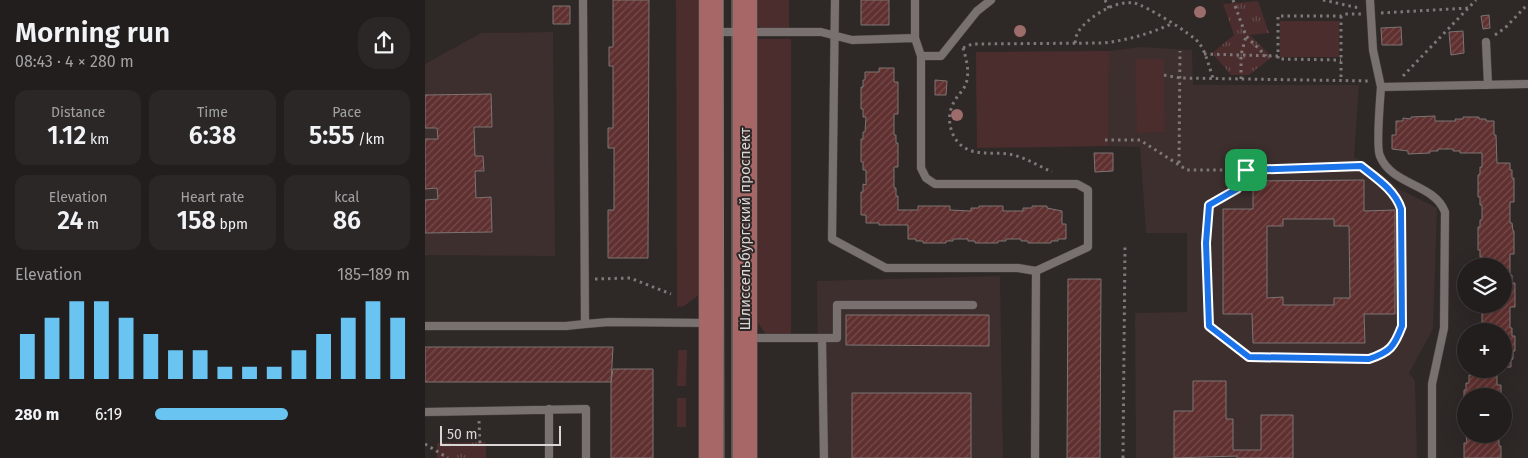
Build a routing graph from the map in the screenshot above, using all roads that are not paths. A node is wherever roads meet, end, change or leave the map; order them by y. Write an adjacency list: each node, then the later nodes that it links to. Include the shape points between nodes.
1 (583, 0): 20 (lane)
2 (711, 0): 8 (main road)
3 (745, 0): 9 (main road, Шлиссельбургский проспект)
4 (835, 0): 10 (lane)
5 (915, 0): 11 (lane)
6 (991, 0): 13 (lane, via 977,11 941,56)
7 (1370, 0): 14 (lane, via 1373,50)
8 (711, 32): 9 (lane); 19 (main road)
9 (745, 32): 10 (lane, via 821,32); 22 (main road, Шлиссельбургский проспект)
10 (835, 36): 11 (lane, via 852,40); 17 (lane, via 832,239 886,268 1018,268)
11 (915, 38): 13 (lane)
12 (1486, 42): 16 (lane)
13 (921, 56): 17 (lane, via 921,168 926,178 935,184 1077,184 1088,190 1088,246)
14 (1381, 84): 16 (lane, via 1393,87); 32 (lane, via 1379,155 1388,170 1433,195 1445,212 1444,328 1433,384)
15 (1528, 84): 16 (lane)
16 (1488, 85)
17 (1036, 271): 31 (lane)
18 (973, 305): 23 (lane, via 837,305 837,338)
19 (711, 323): 20 (lane); 28 (main road)
20 (585, 324): 21 (lane)
21 (425, 326)
22 (745, 338): 23 (lane); 29 (main road, Шлиссельбургский проспект)
23 (822, 338): 30 (lane)
24 (549, 409): 25 (lane); 26 (lane); 27 (lane, via 586,409)
25 (425, 412)
26 (549, 458)
27 (586, 458)
28 (711, 458)
29 (745, 458)
30 (823, 458)
31 (1035, 458)
32 (1431, 458)

